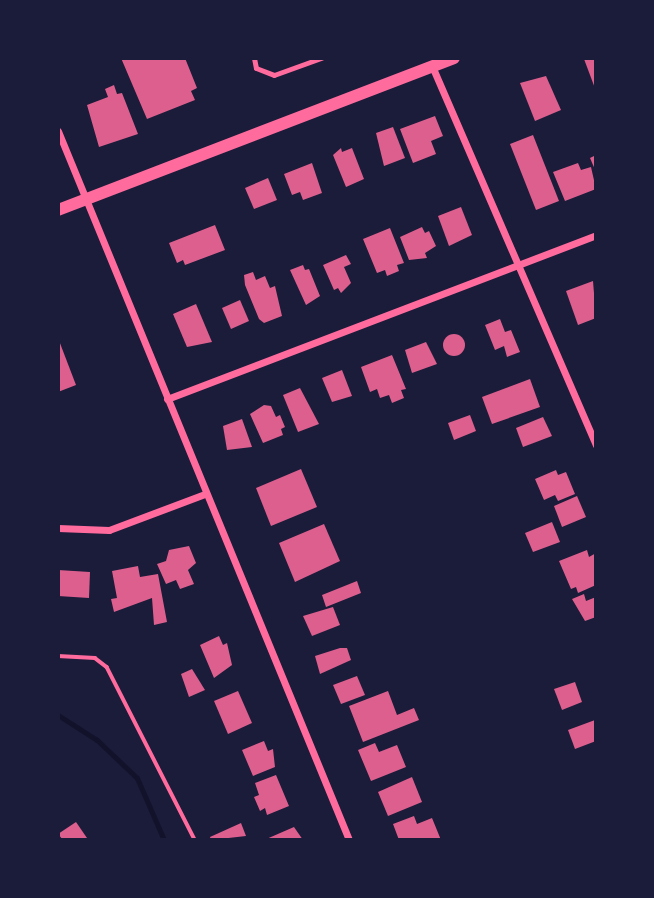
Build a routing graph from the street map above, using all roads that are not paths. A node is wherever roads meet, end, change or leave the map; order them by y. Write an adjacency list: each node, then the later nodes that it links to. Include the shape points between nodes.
1 (254, 58): 2 (lane, via 256,68 274,75)
2 (321, 58)
3 (454, 58): 4 (street)
4 (432, 66): 6 (street); 9 (street)
5 (58, 131): 6 (street)
6 (86, 197): 7 (street); 10 (street)
7 (58, 210)
8 (596, 234): 9 (street)
9 (521, 263): 10 (street); 11 (street)
10 (167, 399): 12 (street)
11 (596, 445)
12 (205, 494): 13 (street, via 110,530); 14 (street)
13 (58, 528)
14 (349, 840)

